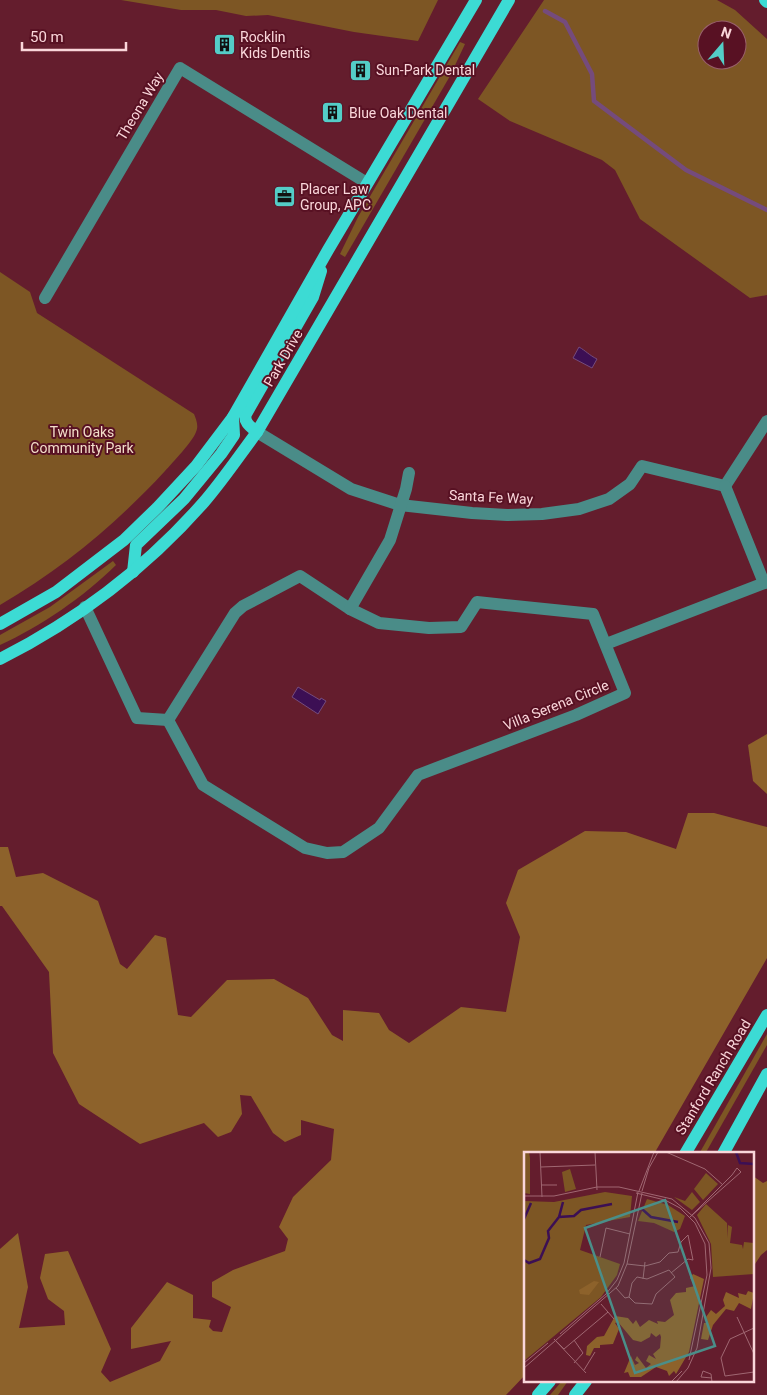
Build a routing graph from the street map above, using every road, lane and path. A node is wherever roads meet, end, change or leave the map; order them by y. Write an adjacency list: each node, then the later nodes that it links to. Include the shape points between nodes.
1 (476, 0): 3 (main road, Park Drive)
2 (510, 0): 8 (main road, Park Drive)
3 (367, 183): 4 (main road, Park Drive); 5 (street, Theona Way, via 180,68)
4 (328, 250): 6 (main road, Park Drive); 8 (main road, via 314,297 244,418)
5 (46, 298)
6 (233, 417): 12 (main road, via 234,434 221,454 184,499 136,545); 16 (main road, Park Drive, via 196,466 124,540 56,592)
7 (767, 422): 10 (street)
8 (256, 432): 11 (street, Santa Fe Way, via 351,489); 12 (main road, Park Drive, via 204,502)
9 (409, 473): 11 (street)
10 (724, 486): 11 (street, Santa Fe Way, via 642,466 630,484 609,499 579,509 507,515); 13 (street)
11 (400, 505): 15 (street, via 390,540)
12 (133, 572): 14 (main road, Park Drive)
13 (765, 582): 17 (street)
14 (85, 607): 18 (main road, Park Drive, via 52,630); 19 (street, via 137,718)
15 (350, 609): 17 (street, Villa Serena Circle, via 379,623 429,628 461,627 478,602 593,614); 19 (street, Villa Serena Circle, via 300,576 243,606 235,613)
16 (0, 624)
17 (606, 644): 19 (street, Villa Serena Circle, via 626,692 576,715 418,775 379,828 344,852 327,853 305,848 203,786)
18 (0, 658)
19 (168, 720)
20 (767, 1015): 22 (main road, Stanford Ranch Road)
21 (767, 1074): 23 (main road)
22 (686, 1152)
23 (724, 1152)
24 (549, 1382): 26 (main road)
25 (585, 1382): 27 (main road)
26 (538, 1395)
27 (575, 1395)

